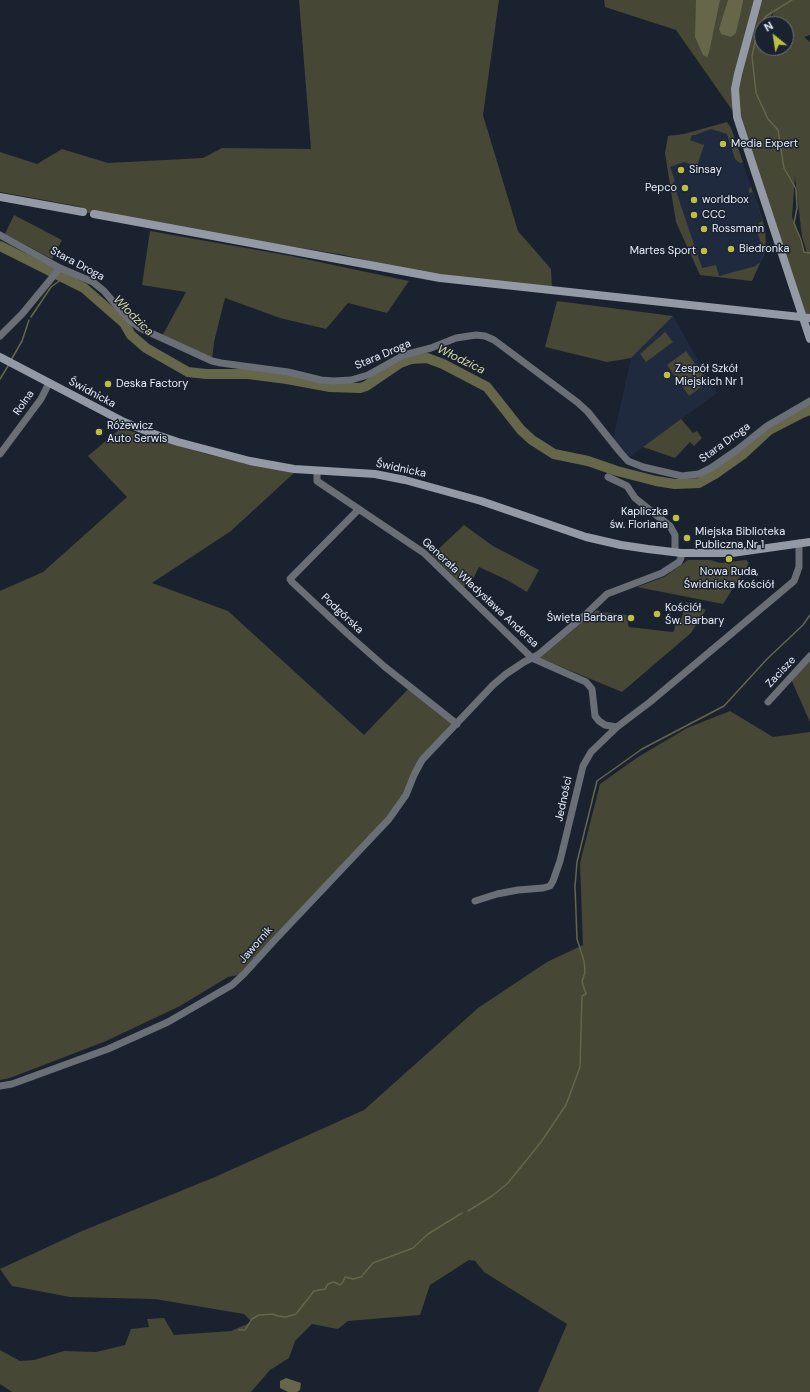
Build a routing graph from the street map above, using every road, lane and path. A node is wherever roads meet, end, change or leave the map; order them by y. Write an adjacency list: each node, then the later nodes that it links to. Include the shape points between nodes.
1 (758, 0): 7 (street, via 735,89 737,117)
2 (0, 197): 3 (street)
3 (83, 212)
4 (94, 214): 7 (street, via 440,278)
5 (0, 235): 6 (street, Stara Droga)
6 (60, 269): 8 (street); 12 (street, Stara Droga, via 100,287 140,328 212,361 281,370 321,380 351,380 368,375 404,355 456,338 485,336 577,402 628,461 682,476 699,474 711,468 767,426)
7 (806, 318): 9 (street)
8 (0, 336)
9 (810, 339)
10 (2, 358): 11 (street, Świdnicka)
11 (48, 383): 13 (street, Rolna, via 41,399); 14 (street, Świdnicka, via 124,422 154,434 250,461 294,469)
12 (810, 402)
13 (0, 454)
14 (317, 470): 16 (street, Generała Władysława Andersa, via 317,481); 19 (street, Świdnicka, via 375,474 405,480 481,501 586,537)
15 (608, 477): 19 (street, via 627,486 635,498 670,526 676,535)
16 (358, 509): 21 (street, Generała Władysława Andersa, via 424,553); 23 (street, Podgórska, via 290,579 385,667)
17 (810, 542): 18 (street, Świdnicka)
18 (799, 543): 19 (street, Świdnicka, via 732,553); 24 (street, via 799,567 794,581)
19 (678, 553): 21 (street, Jawornik, via 681,558 679,562 662,573 607,594)
20 (810, 656): 22 (street, Zacisze)
21 (532, 658): 23 (street, Jawornik, via 493,685); 24 (street, Generała Władysława Andersa, via 586,682 592,689 595,716 598,721)
22 (768, 702)
23 (457, 724): 26 (street, Jawornik, via 422,760 406,795 389,819 232,985 168,1022 108,1049 19,1082)
24 (617, 727): 25 (street, Jedności, via 594,748 583,766 560,861 550,886 518,890)
25 (475, 901)
26 (0, 1086)

